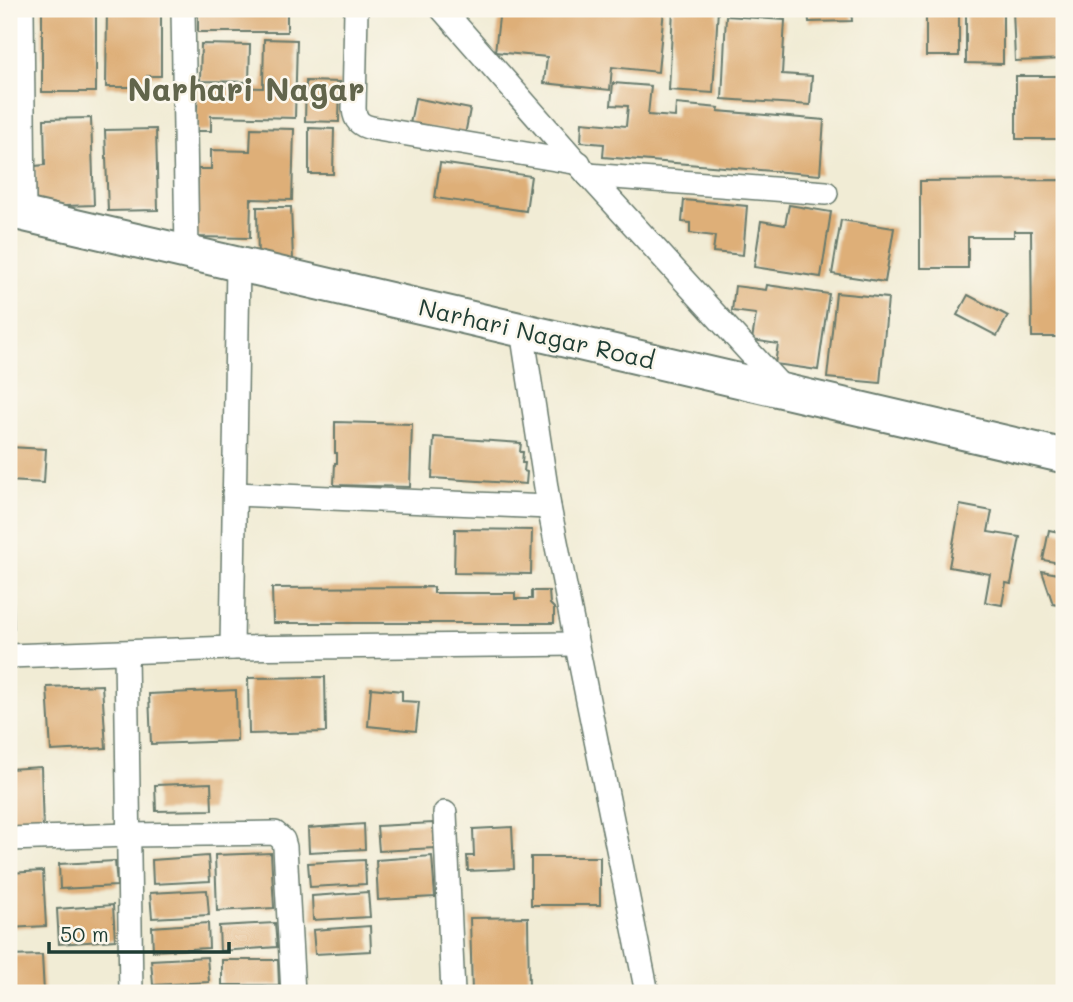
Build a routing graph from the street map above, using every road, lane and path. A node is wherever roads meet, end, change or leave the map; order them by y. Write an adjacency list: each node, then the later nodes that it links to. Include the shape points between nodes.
1 (22, 9): 7 (street)
2 (183, 9): 8 (street)
3 (356, 9): 5 (street, via 354,116 362,125)
4 (442, 9): 5 (street)
5 (584, 169): 6 (street); 11 (street)
6 (826, 193)
7 (16, 212): 8 (street, Narhari Nagar Road)
8 (187, 252): 9 (street, Narhari Nagar Road)
9 (238, 264): 10 (street, Narhari Nagar Road); 13 (street)
10 (522, 330): 11 (street, Narhari Nagar Road); 14 (street)
11 (785, 391): 12 (street, Narhari Nagar Road)
12 (1064, 456)
13 (234, 494): 14 (street); 16 (street)
14 (549, 507): 15 (street)
15 (575, 644): 16 (street); 25 (street)
16 (232, 648): 17 (street)
17 (125, 653): 18 (street); 20 (street)
18 (9, 656)
19 (445, 813): 24 (street)
20 (129, 835): 21 (street); 22 (street); 23 (street, via 268,832 280,836 285,847)
21 (9, 839)
22 (131, 993)
23 (293, 993)
24 (453, 993)
25 (647, 993)

